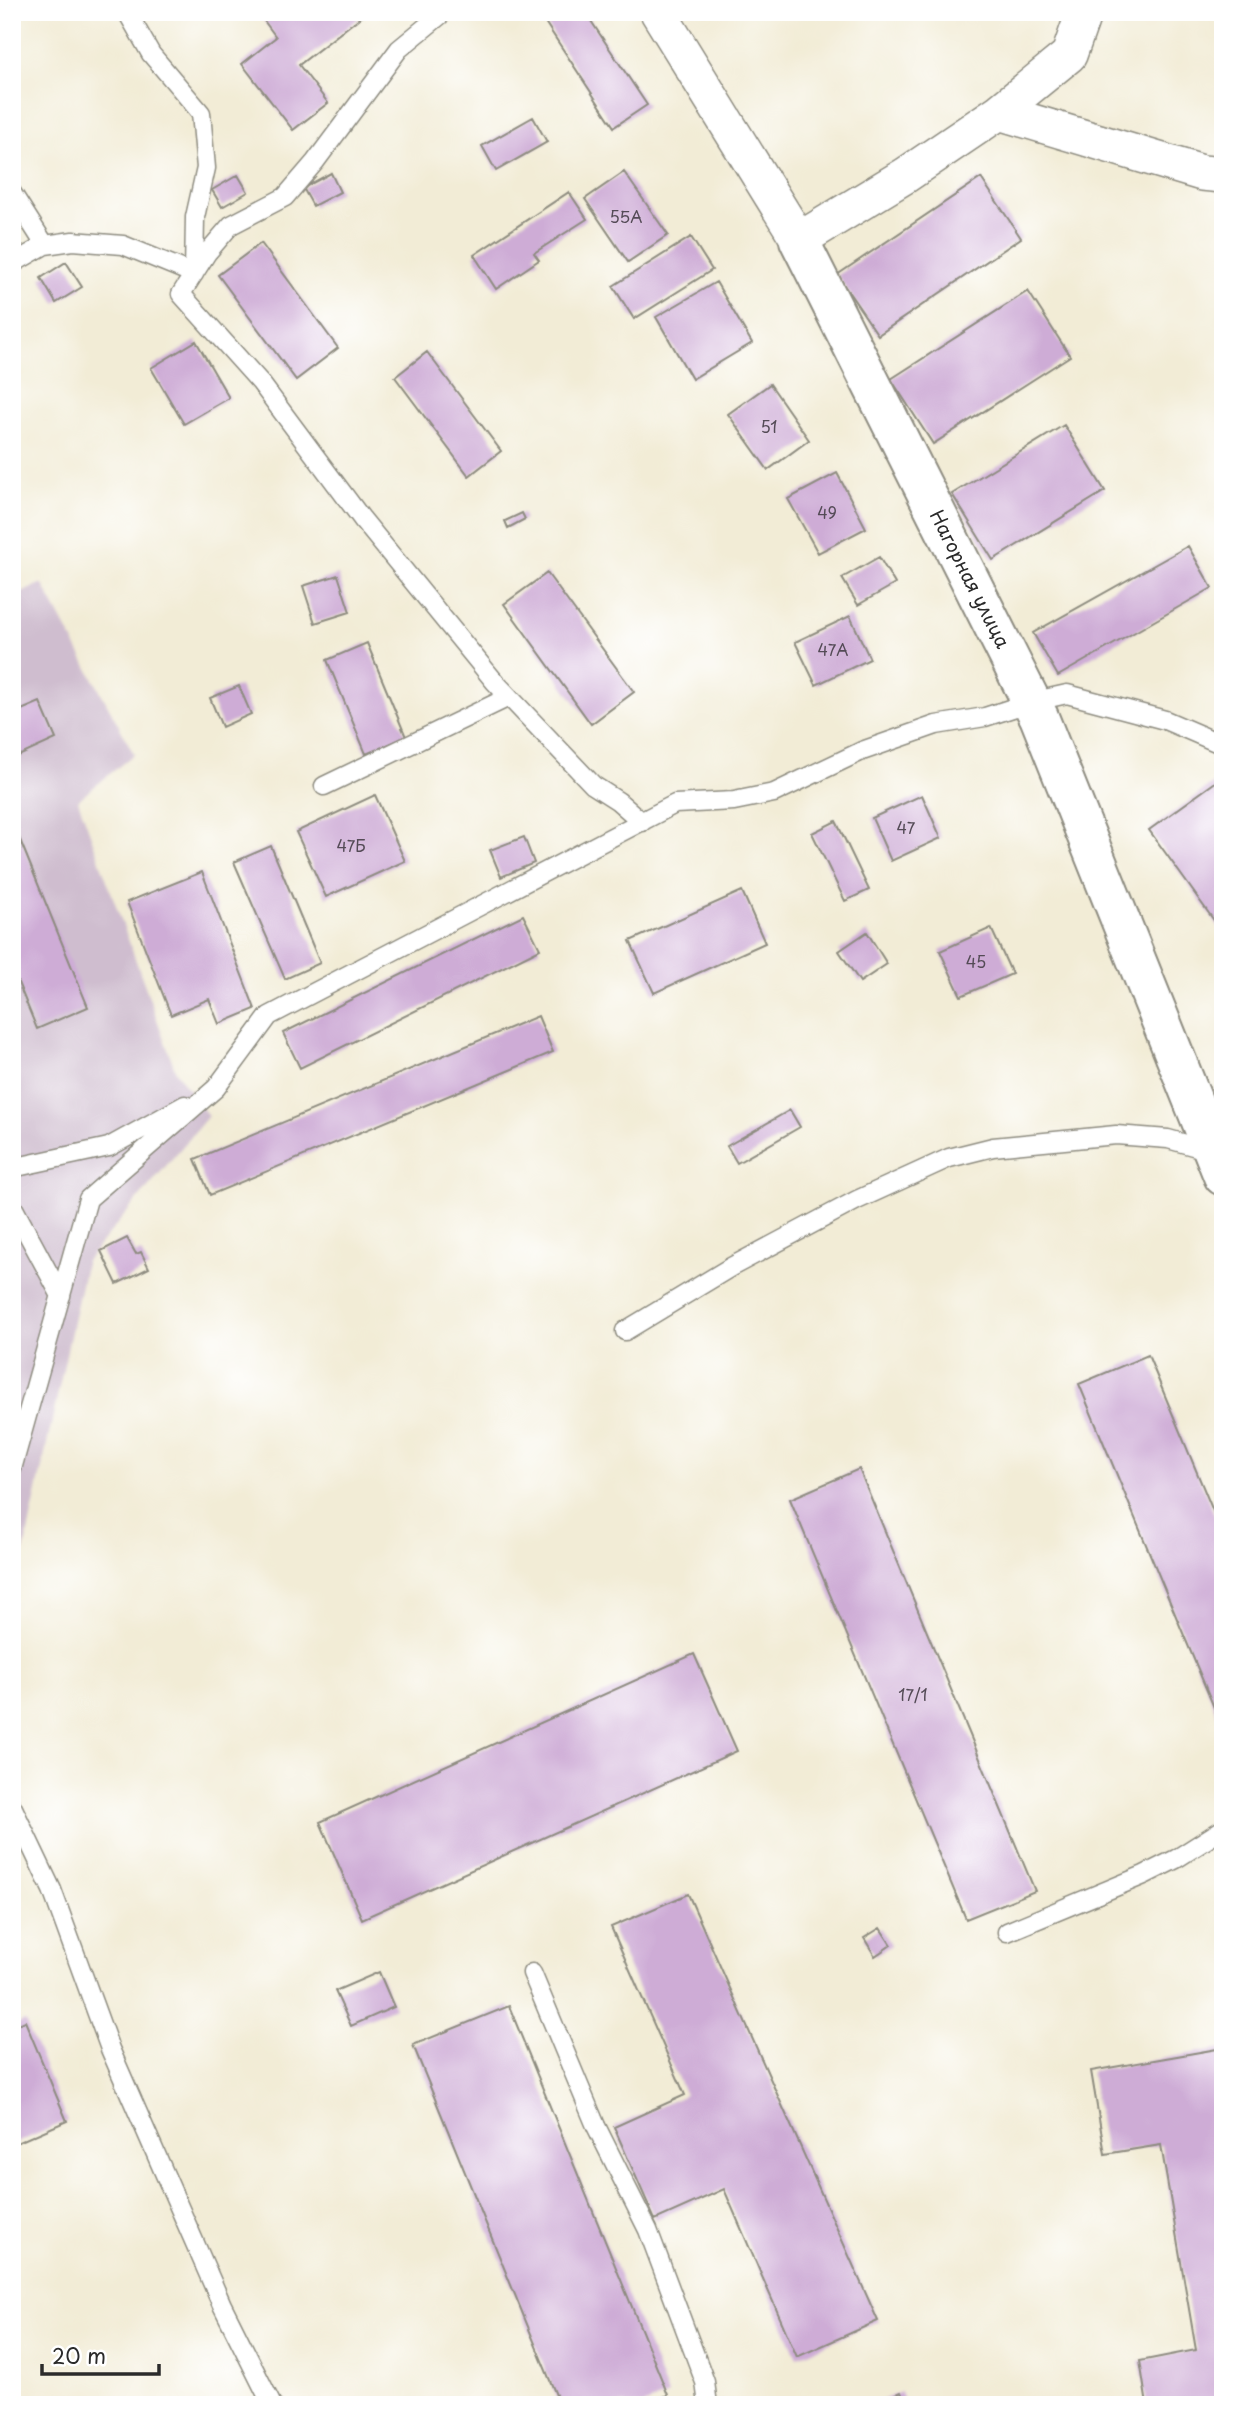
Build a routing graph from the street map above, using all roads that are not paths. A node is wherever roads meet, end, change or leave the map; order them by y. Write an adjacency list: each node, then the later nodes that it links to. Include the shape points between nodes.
1 (127, 12): 11 (lane, via 151,54 201,113 206,168 195,217)
2 (444, 12): 11 (lane, via 399,50 285,197 231,225)
3 (658, 12): 8 (street, Нагорная улица)
4 (1084, 12): 5 (street, via 1069,55)
5 (999, 112): 6 (street, via 1202,173); 8 (street)
6 (1223, 175)
7 (12, 193): 9 (lane)
8 (799, 240): 13 (street, Нагорная улица)
9 (45, 246): 10 (lane); 11 (lane, via 73,241 122,245)
10 (12, 264)
11 (194, 274): 12 (lane, via 181,294 260,382 362,519)
12 (509, 697): 15 (lane); 16 (lane, via 593,785)
13 (1031, 702): 14 (lane, via 1067,694 1165,720); 16 (lane, via 985,718 936,725 862,751 774,793 734,802 675,804); 18 (street, Нагорная улица)
14 (1223, 746)
15 (324, 786)
16 (642, 822): 17 (lane, via 269,1016)
17 (216, 1088): 19 (lane, via 109,1147); 21 (lane, via 88,1199)
18 (1218, 1164): 22 (lane, via 1168,1139 1116,1135 993,1147 949,1158 743,1261)
19 (12, 1168)
20 (12, 1205): 21 (lane)
21 (61, 1296): 23 (lane)
22 (625, 1331)
23 (12, 1469)
24 (12, 1806): 28 (lane, via 52,1890 110,2049 222,2305)
25 (1223, 1829): 26 (lane, via 1144,1875)
26 (1007, 1932)
27 (532, 1973): 29 (lane, via 596,2126 648,2230 705,2382)
28 (272, 2405)
29 (708, 2405)

